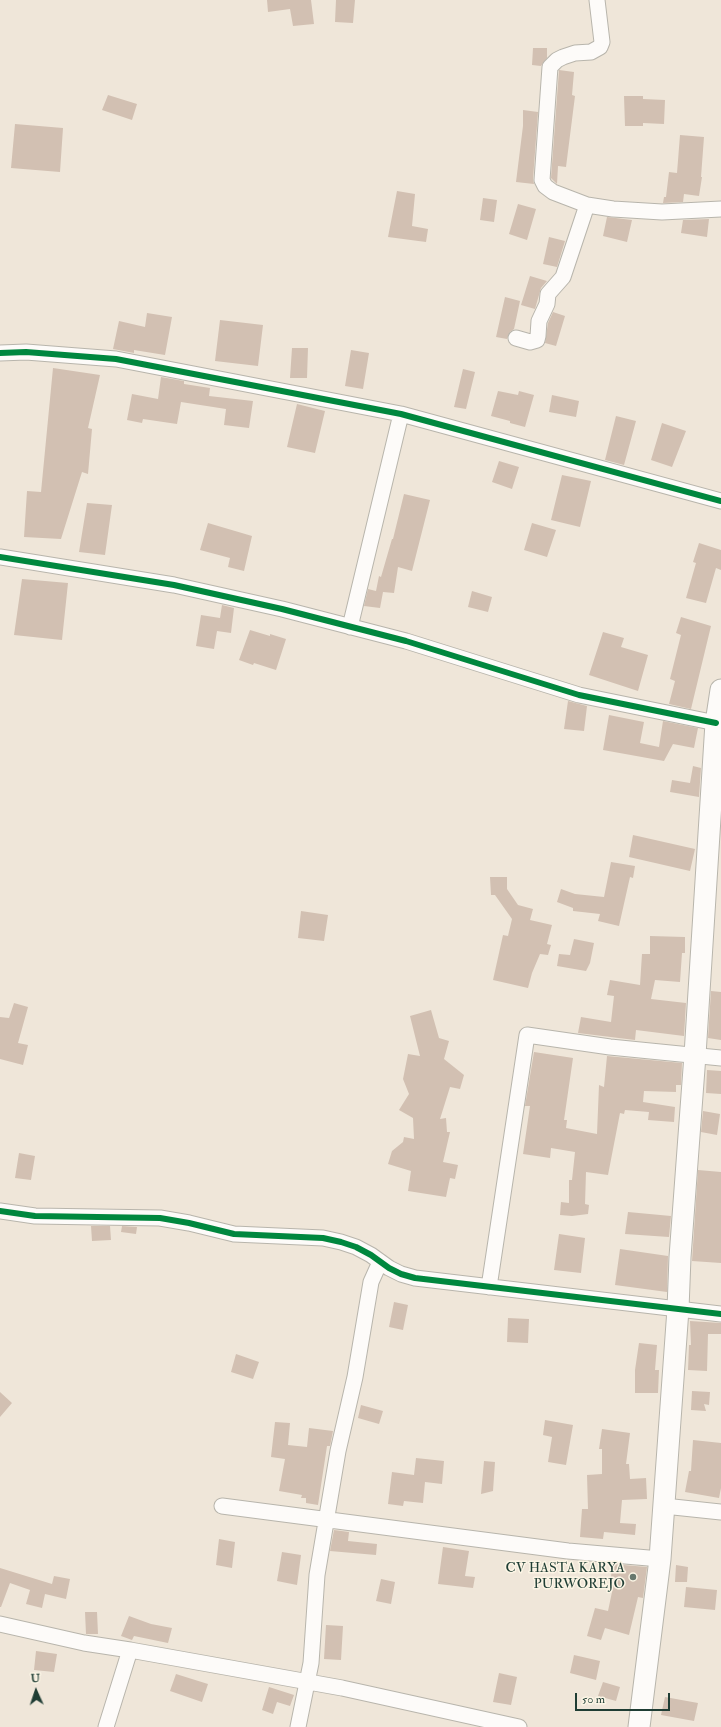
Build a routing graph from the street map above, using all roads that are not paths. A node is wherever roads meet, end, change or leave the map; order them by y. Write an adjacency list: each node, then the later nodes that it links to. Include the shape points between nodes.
1 (597, 0): 2 (street, via 602,42 600,47 591,52 563,57 550,67 542,180 552,192)
2 (587, 204): 3 (street, via 642,212); 4 (street, via 564,277 548,294 547,304 539,321 537,340 530,342)
3 (721, 209)
4 (516, 338)
5 (0, 353): 6 (street, via 26,352 116,360)
6 (401, 414): 7 (street); 9 (street)
7 (721, 501)
8 (0, 557): 9 (street, via 174,585)
9 (350, 627): 11 (street, via 406,641 579,695)
10 (721, 690): 11 (main road)
11 (716, 723): 12 (main road)
12 (695, 1054): 13 (street); 16 (street, via 610,1047 527,1035); 17 (main road)
13 (721, 1058)
14 (0, 1211): 15 (street, via 35,1216 160,1218 234,1234 323,1238 356,1247)
15 (380, 1262): 16 (street, via 401,1274 415,1278); 22 (street, via 371,1282)
16 (489, 1287): 17 (street)
17 (678, 1309): 18 (street); 20 (main road)
18 (721, 1314)
19 (222, 1506): 22 (street)
20 (664, 1506): 21 (street); 23 (main road)
21 (721, 1512)
22 (326, 1520): 23 (street, via 568,1551); 26 (street, via 317,1574 312,1663)
23 (660, 1560): 30 (main road)
24 (0, 1624): 25 (street)
25 (130, 1650): 26 (street); 27 (street)
26 (308, 1682): 28 (street); 29 (street)
27 (106, 1727)
28 (298, 1727)
29 (519, 1727)
30 (639, 1727)

